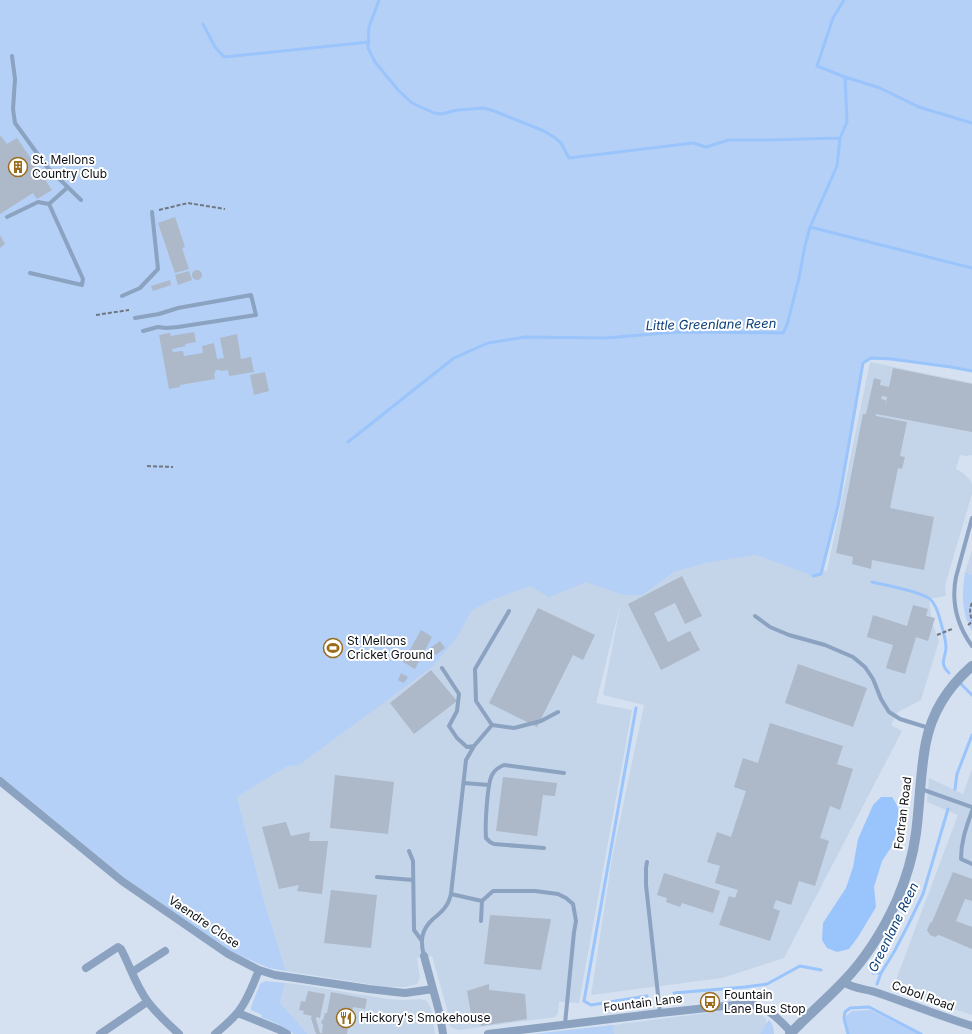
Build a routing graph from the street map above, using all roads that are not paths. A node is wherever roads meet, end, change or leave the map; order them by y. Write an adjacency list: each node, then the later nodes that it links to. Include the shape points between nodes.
1 (12, 56): 2 (lane, via 15,79 13,109 16,123 47,167)
2 (68, 187): 3 (lane); 4 (lane)
3 (81, 200)
4 (48, 204): 6 (lane, via 38,202); 7 (lane, via 83,279 82,285)
5 (152, 212): 8 (lane, via 158,269 140,288)
6 (7, 217)
7 (30, 273)
8 (122, 296)
9 (135, 318): 10 (lane, via 251,295 256,315)
10 (143, 331)
11 (972, 518): 14 (lane, via 953,597 959,624)
12 (509, 611): 18 (lane, via 475,668 476,701)
13 (755, 616): 19 (lane, via 770,627 789,635 825,645 853,657 865,667 890,712 900,719)
14 (972, 646)
15 (972, 666): 19 (street, Fortran Road, via 951,687)
16 (442, 668): 20 (lane, via 459,694 458,711 449,726 467,747)
17 (558, 712): 18 (lane, via 541,721 514,728)
18 (492, 725): 20 (lane)
19 (929, 728): 25 (street, Fortran Road)
20 (474, 746): 23 (lane, via 466,760)
21 (564, 773): 24 (lane, via 504,765 497,768)
22 (0, 781): 41 (street, Vaendre Close, via 122,881 228,954)
23 (464, 783): 24 (lane); 34 (lane)
24 (489, 785): 28 (lane, via 486,838 494,844)
25 (920, 788): 26 (lane); 43 (street, Fortran Road, via 916,834 892,912 868,951)
26 (972, 807)
27 (972, 811): 31 (lane, via 961,846 961,859)
28 (544, 848)
29 (409, 851): 33 (lane, via 413,861)
30 (647, 862): 47 (lane, via 646,885)
31 (972, 864)
32 (377, 877): 33 (lane)
33 (413, 880): 37 (lane, via 414,930)
34 (451, 894): 35 (lane); 37 (lane, via 446,907 425,930)
35 (482, 901): 36 (lane); 48 (lane, via 493,891 535,891 558,894 574,904 576,921)
36 (481, 922)
37 (422, 941): 39 (lane)
38 (165, 951): 42 (street)
39 (424, 956): 44 (street)
40 (86, 968): 42 (street, via 118,947)
41 (259, 970): 44 (street, Vaendre Close, via 275,975 405,993); 46 (street)
42 (132, 972): 45 (street)
43 (844, 982): 49 (street, Cobol Road); 50 (street, Fortran Road)
44 (433, 989): 55 (street)
45 (147, 1002): 51 (street); 52 (street)
46 (238, 1013): 53 (street); 54 (street)
47 (660, 1013): 48 (street, Fountain Lane); 50 (street, Fountain Lane, via 752,1004 773,1014)
48 (565, 1024): 56 (street, Fountain Lane)
49 (972, 1026)
50 (790, 1033)
51 (100, 1034)
52 (179, 1034)
53 (215, 1034)
54 (287, 1034)
55 (444, 1034)
56 (488, 1034)

